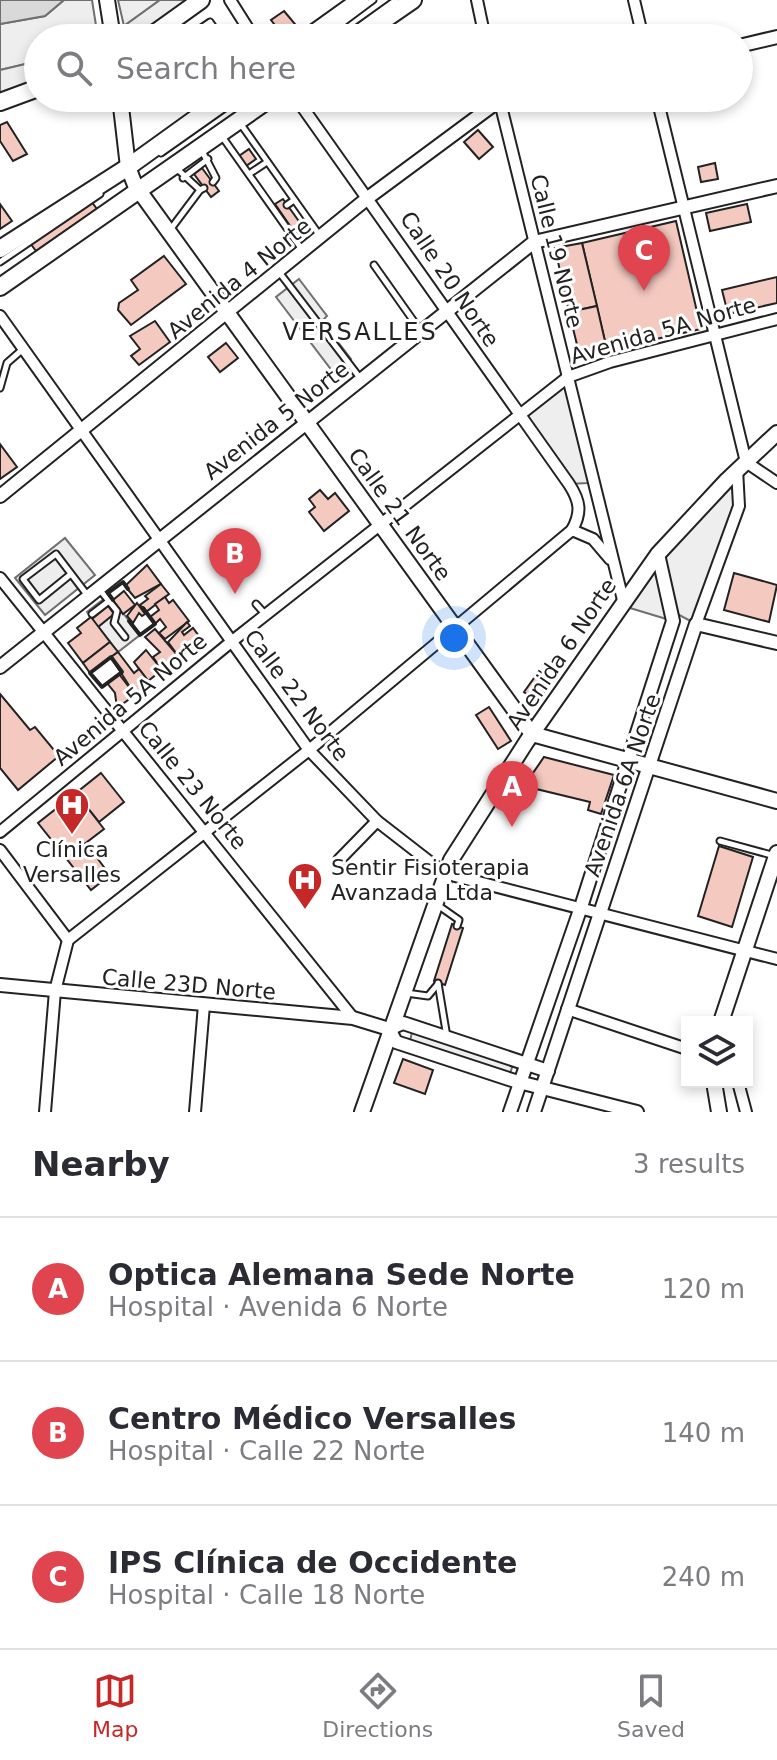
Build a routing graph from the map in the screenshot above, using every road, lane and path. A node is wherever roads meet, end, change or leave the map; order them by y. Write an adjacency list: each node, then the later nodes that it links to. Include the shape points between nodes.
1 (201, 0): 11 (main road)
2 (230, 0): 12 (street)
3 (360, 0): 13 (main road)
4 (373, 0): 14 (lane)
5 (396, 0): 15 (lane)
6 (413, 0): 16 (main road)
7 (477, 0): 17 (street)
8 (634, 0): 18 (street)
9 (107, 2): 10 (main road)
10 (111, 24)
11 (168, 24)
12 (245, 24)
13 (327, 24)
14 (341, 24)
15 (363, 24)
16 (378, 24)
17 (482, 24)
18 (640, 24)
19 (777, 37): 20 (street)
20 (753, 43)
21 (24, 93): 22 (main road)
22 (0, 102)
23 (122, 112): 40 (main road, Calle 21 Norte)
24 (208, 112): 40 (main road)
25 (221, 112): 40 (lane)
26 (237, 112): 40 (lane)
27 (252, 112): 32 (main road)
28 (306, 112): 43 (street, Calle 20 Norte)
29 (485, 112): 43 (street, Avenida 4 Norte)
30 (506, 112): 51 (street, Calle 19 Norte)
31 (660, 112): 46 (street, Avenida 6A Norte)
32 (239, 121): 33 (main road); 34 (lane)
33 (221, 134): 36 (main road); 39 (lane)
34 (258, 148): 35 (lane); 37 (lane)
35 (252, 153)
36 (205, 154): 38 (main road); 41 (lane)
37 (267, 162): 39 (lane); 44 (lane)
38 (179, 172): 40 (main road); 48 (lane, via 202,189)
39 (249, 174): 50 (lane)
40 (133, 179): 48 (main road, Calle 21 Norte); 52 (main road); 54 (lane); 57 (lane); 58 (main road)
41 (213, 182)
42 (777, 186): 46 (street, Avenida 5 Norte)
43 (369, 197): 49 (street, Avenida 4 Norte); 59 (street, Calle 20 Norte)
44 (294, 200): 45 (lane); 47 (lane)
45 (287, 205)
46 (682, 207): 51 (street, Avenida 5 Norte); 64 (street, Avenida 6A Norte)
47 (312, 225): 49 (lane); 50 (lane)
48 (169, 231): 60 (main road, Calle 21 Norte)
49 (320, 237): 53 (street, Avenida 4 Norte)
50 (295, 240): 53 (lane)
51 (534, 242): 59 (street, Avenida 5 Norte); 66 (street, Calle 19 Norte)
52 (0, 249)
53 (303, 251): 56 (street, Avenida 4 Norte)
54 (0, 262)
55 (374, 265): 63 (lane)
56 (279, 271): 60 (street, Avenida 4 Norte); 67 (lane)
57 (0, 278)
58 (0, 287)
59 (447, 310): 63 (street, Avenida 5 Norte); 69 (street, Calle 20 Norte)
60 (229, 313): 70 (main road, Calle 21 Norte); 71 (street, Avenida 4 Norte)
61 (0, 316): 65 (street, Calle 22 Norte)
62 (777, 319): 64 (street, Avenida 5A Norte)
63 (421, 331): 67 (street, Avenida 5 Norte)
64 (714, 334): 66 (street, Avenida 5A Norte); 73 (street, Avenida 6A Norte)
65 (23, 348): 68 (lane, via 7,363); 71 (street, Calle 22 Norte)
66 (568, 377): 69 (street, Avenida 5A Norte); 74 (street, Calle 19 Norte)
67 (360, 379): 70 (street, Avenida 5 Norte)
68 (0, 388)
69 (518, 413): 76 (street, Calle 20 Norte); 78 (street, Avenida 5A Norte)
70 (307, 421): 78 (main road, Calle 21 Norte); 80 (street, Avenida 5 Norte)
71 (84, 431): 77 (street, Avenida 4 Norte); 80 (street, Calle 22 Norte)
72 (777, 433): 73 (main road, Avenida 6 Norte)
73 (742, 466): 75 (street); 81 (main road, Avenida 6 Norte); 91 (street, Avenida 6A Norte, via 739,506)
74 (589, 468): 76 (street, via 588,483); 82 (street, Calle 19 Norte)
75 (777, 483)
76 (569, 484): 79 (street, Calle 20 Norte, via 577,497 578,519)
77 (0, 496)
78 (381, 525): 90 (street, Avenida 5A Norte); 92 (main road, Calle 21 Norte)
79 (572, 530): 82 (street, via 593,539); 92 (street)
80 (159, 539): 85 (street, Avenida 5 Norte); 95 (street, Calle 22 Norte)
81 (658, 554): 86 (main road, Avenida 6 Norte); 101 (street, Avenida 6A Norte, via 673,621)
82 (614, 563): 86 (street, Calle 19 Norte)
83 (71, 574): 83 (lane, via 56,554 23,579 39,600); 85 (lane)
84 (0, 578): 93 (street, Calle 23 Norte)
85 (94, 592): 87 (lane); 93 (street, Avenida 5 Norte)
86 (623, 600): 99 (main road, Avenida 6 Norte)
87 (109, 601): 89 (lane); 94 (lane, via 117,611 114,623)
88 (256, 604): 90 (lane)
89 (92, 614)
90 (265, 615): 95 (street, Avenida 5A Norte)
91 (696, 624): 96 (street); 102 (street, Avenida 6A Norte)
92 (454, 627): 99 (main road, Calle 21 Norte); 100 (street)
93 (44, 632): 97 (street, Avenida 5 Norte); 98 (street, Calle 23 Norte)
94 (125, 637)
95 (231, 642): 98 (street, Avenida 5A Norte); 100 (street, Calle 22 Norte)
96 (777, 643)
97 (0, 667)
98 (124, 731): 105 (street, Calle 23 Norte); 106 (street, Avenida 5A Norte)
99 (532, 734): 101 (main road); 111 (main road, Avenida 6 Norte)
100 (309, 750): 104 (street, Calle 22 Norte); 105 (street)
101 (628, 763): 102 (main road); 113 (street, Avenida 6A Norte)
102 (649, 768): 103 (main road); 114 (street, Avenida 6A Norte)
103 (777, 801)
104 (377, 821): 110 (street); 111 (street, Calle 22 Norte)
105 (203, 830): 116 (street); 125 (street, Calle 23 Norte)
106 (0, 832)
107 (720, 841): 109 (lane)
108 (0, 850): 116 (street)
109 (776, 855): 117 (main road)
110 (339, 860)
111 (446, 872): 112 (main road, Avenida 6 Norte); 113 (street, Calle 22 Norte)
112 (435, 904): 115 (lane, via 459,920); 121 (main road, Avenida 6 Norte)
113 (581, 907): 114 (street, Calle 22 Norte); 129 (street, Avenida 6A Norte)
114 (601, 913): 117 (street, Calle 22 Norte); 123 (street, Avenida 6A Norte)
115 (457, 926)
116 (68, 940): 120 (street)
117 (742, 951): 118 (street, Calle 22 Norte); 124 (main road)
118 (777, 959)
119 (0, 985): 120 (street, Calle 23D Norte)
120 (55, 991): 122 (street, Calle 23D Norte); 136 (street)
121 (402, 992): 126 (main road, Avenida 6 Norte); 127 (lane, via 428,996 438,983)
122 (204, 1005): 125 (street, Calle 23D Norte); 137 (street)
123 (567, 1009): 128 (street); 130 (street, Avenida 6A Norte)
124 (725, 1016)
125 (353, 1018): 126 (street, Calle 23D Norte)
126 (382, 1027): 127 (street, via 403,1023); 131 (street, via 396,1042); 138 (main road, Avenida 6 Norte)
127 (447, 1037): 129 (street)
128 (681, 1047)
129 (527, 1064): 130 (street); 131 (street, Avenida 6A Norte)
130 (548, 1071): 132 (street, Avenida 6A Norte)
131 (521, 1082): 132 (street); 139 (street, Avenida 6A Norte)
132 (542, 1088): 140 (street, Avenida 6A Norte); 141 (street)
133 (715, 1088): 142 (main road)
134 (740, 1088): 135 (street)
135 (745, 1109): 143 (street)
136 (45, 1112)
137 (195, 1112)
138 (362, 1112)
139 (510, 1112)
140 (534, 1112)
141 (637, 1112)
142 (719, 1112)
143 (758, 1112)

